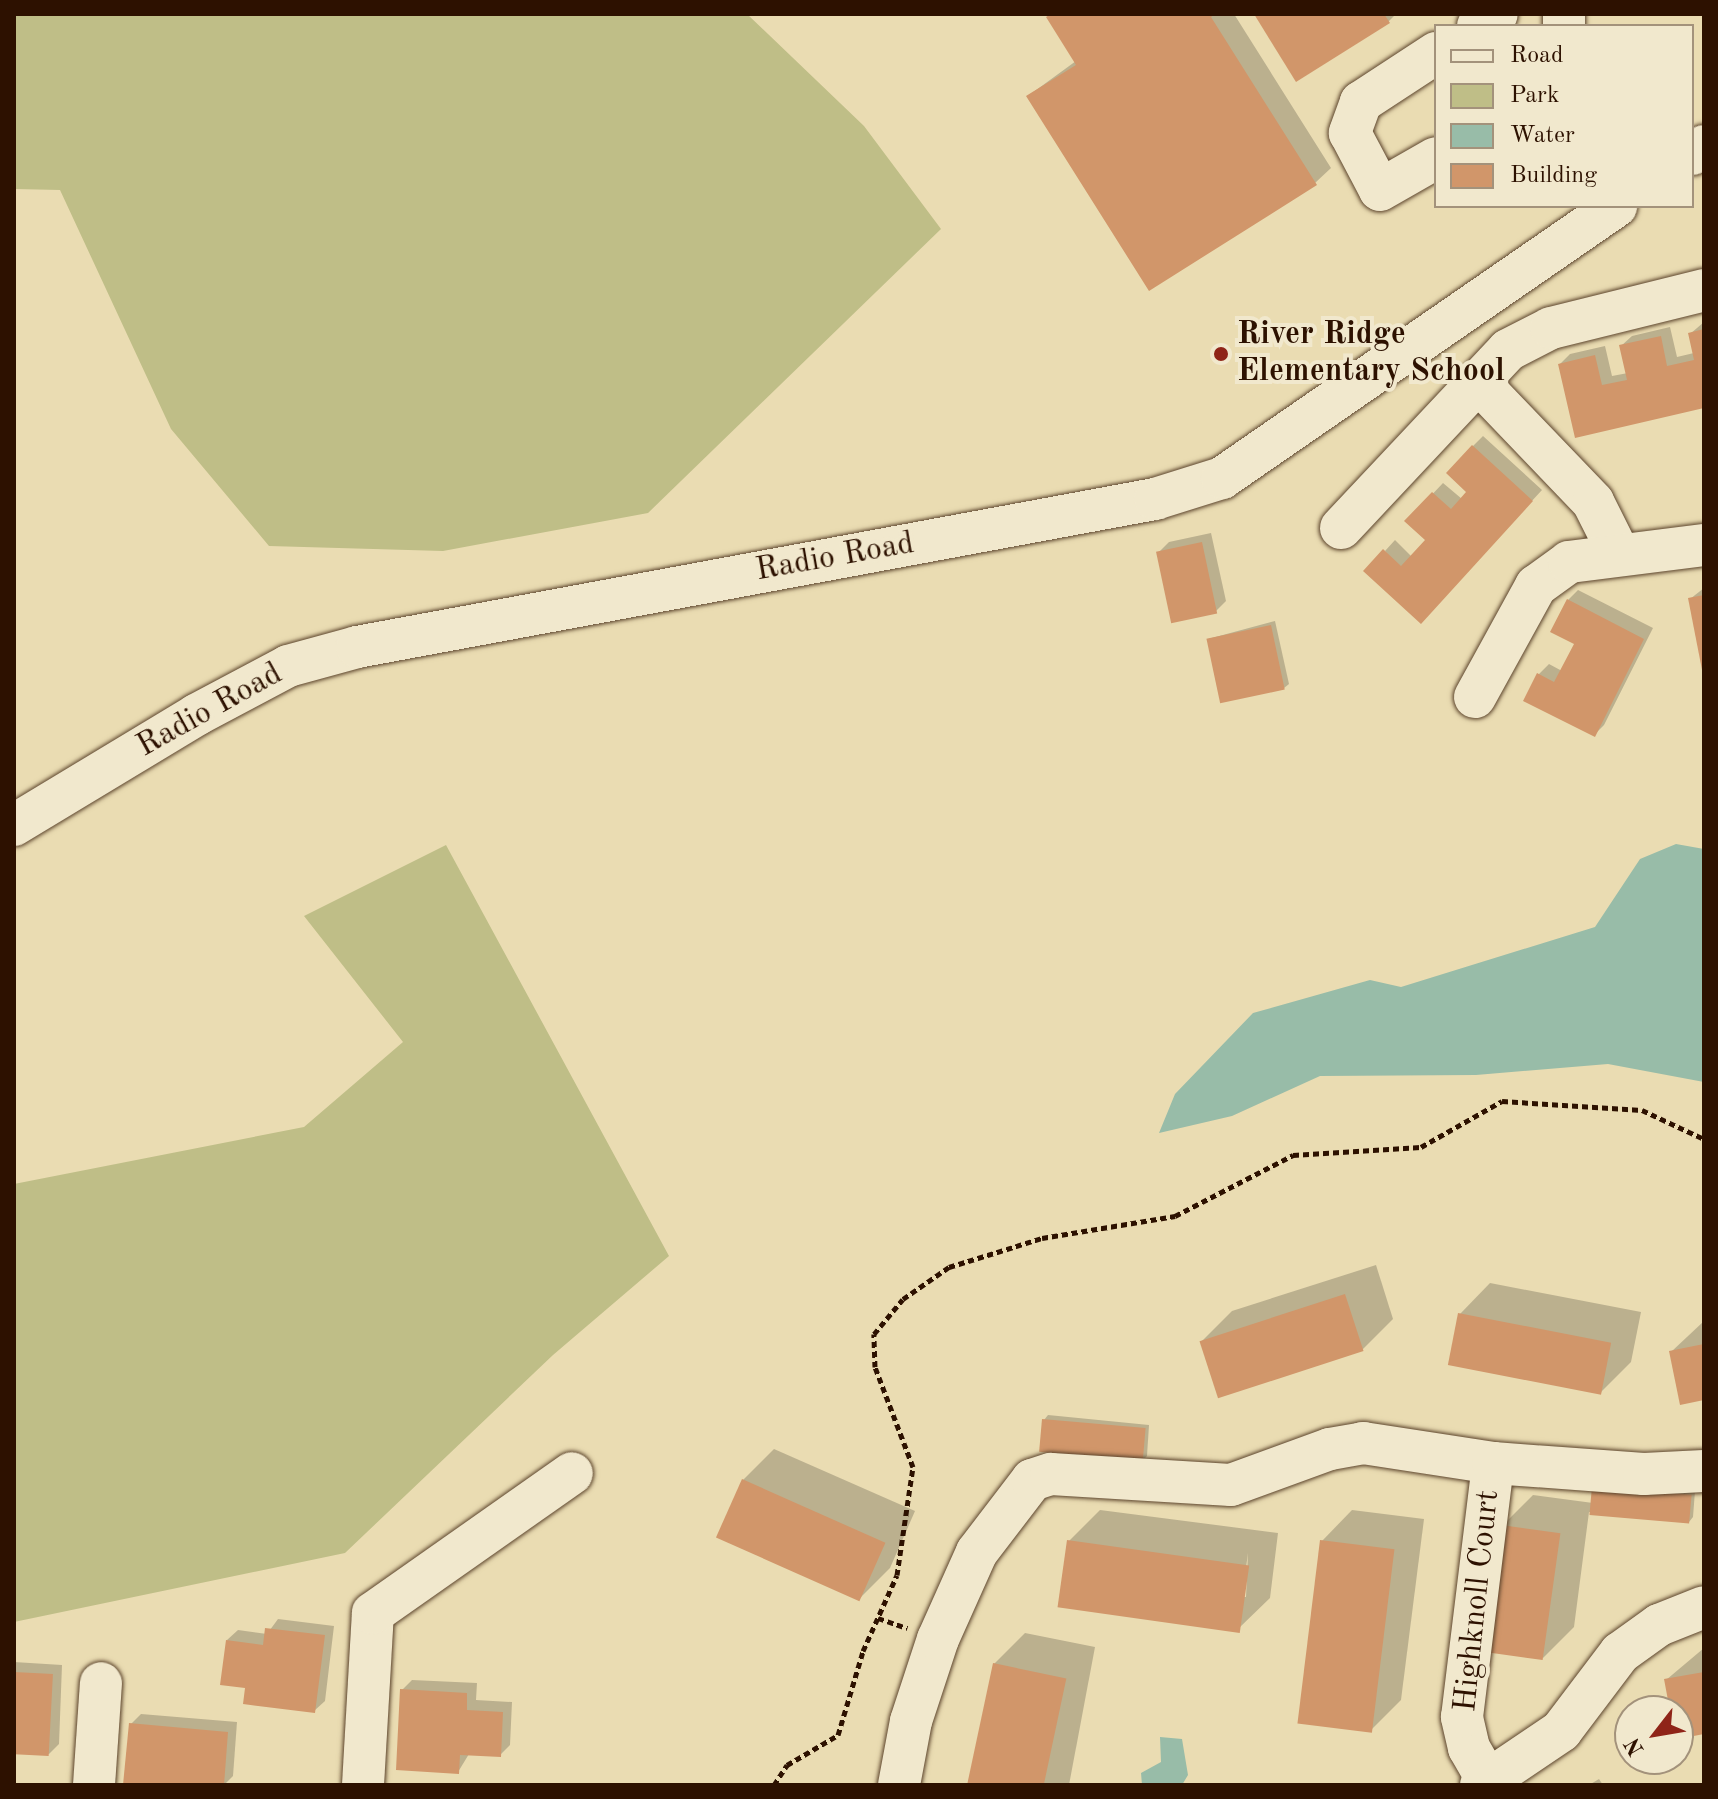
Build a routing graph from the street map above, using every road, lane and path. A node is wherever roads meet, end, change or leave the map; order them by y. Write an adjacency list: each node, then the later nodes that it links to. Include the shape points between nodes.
1 (1434, 54): 2 (street, via 1361,102 1350,133 1380,190)
2 (1434, 159)
3 (1613, 208): 10 (street, Radio Road, via 1222,478 1155,499 357,647 288,666)
4 (1704, 290): 5 (street, via 1551,328 1508,350)
5 (1479, 383): 6 (street, via 1405,454); 8 (street, via 1593,502)
6 (1341, 528)
7 (1704, 545): 8 (street)
8 (1619, 554): 9 (street, via 1569,562 1536,586)
9 (1475, 697)
10 (14, 825)
11 (1704, 1139): 20 (path, via 1642,1110 1502,1101 1421,1147 1293,1155 1175,1216 1042,1238 949,1267 903,1299 874,1334 875,1367 913,1467 897,1575 863,1651 838,1735 787,1765)
12 (1493, 1463): 13 (street, Highknoll Court, via 1644,1474); 17 (street, Highknoll Court, via 1462,1717); 21 (street, Highknoll Court, via 1363,1443 1330,1449 1231,1485 1051,1474 1032,1480 977,1552 938,1639 911,1721)
13 (1704, 1471)
14 (572, 1473): 19 (street, via 373,1613)
15 (1704, 1607): 17 (street, Highknoll Court, via 1659,1625 1620,1653 1561,1731)
16 (101, 1683): 18 (street)
17 (1484, 1783)
18 (94, 1785)
19 (363, 1785)
20 (774, 1785)
21 (899, 1785)

